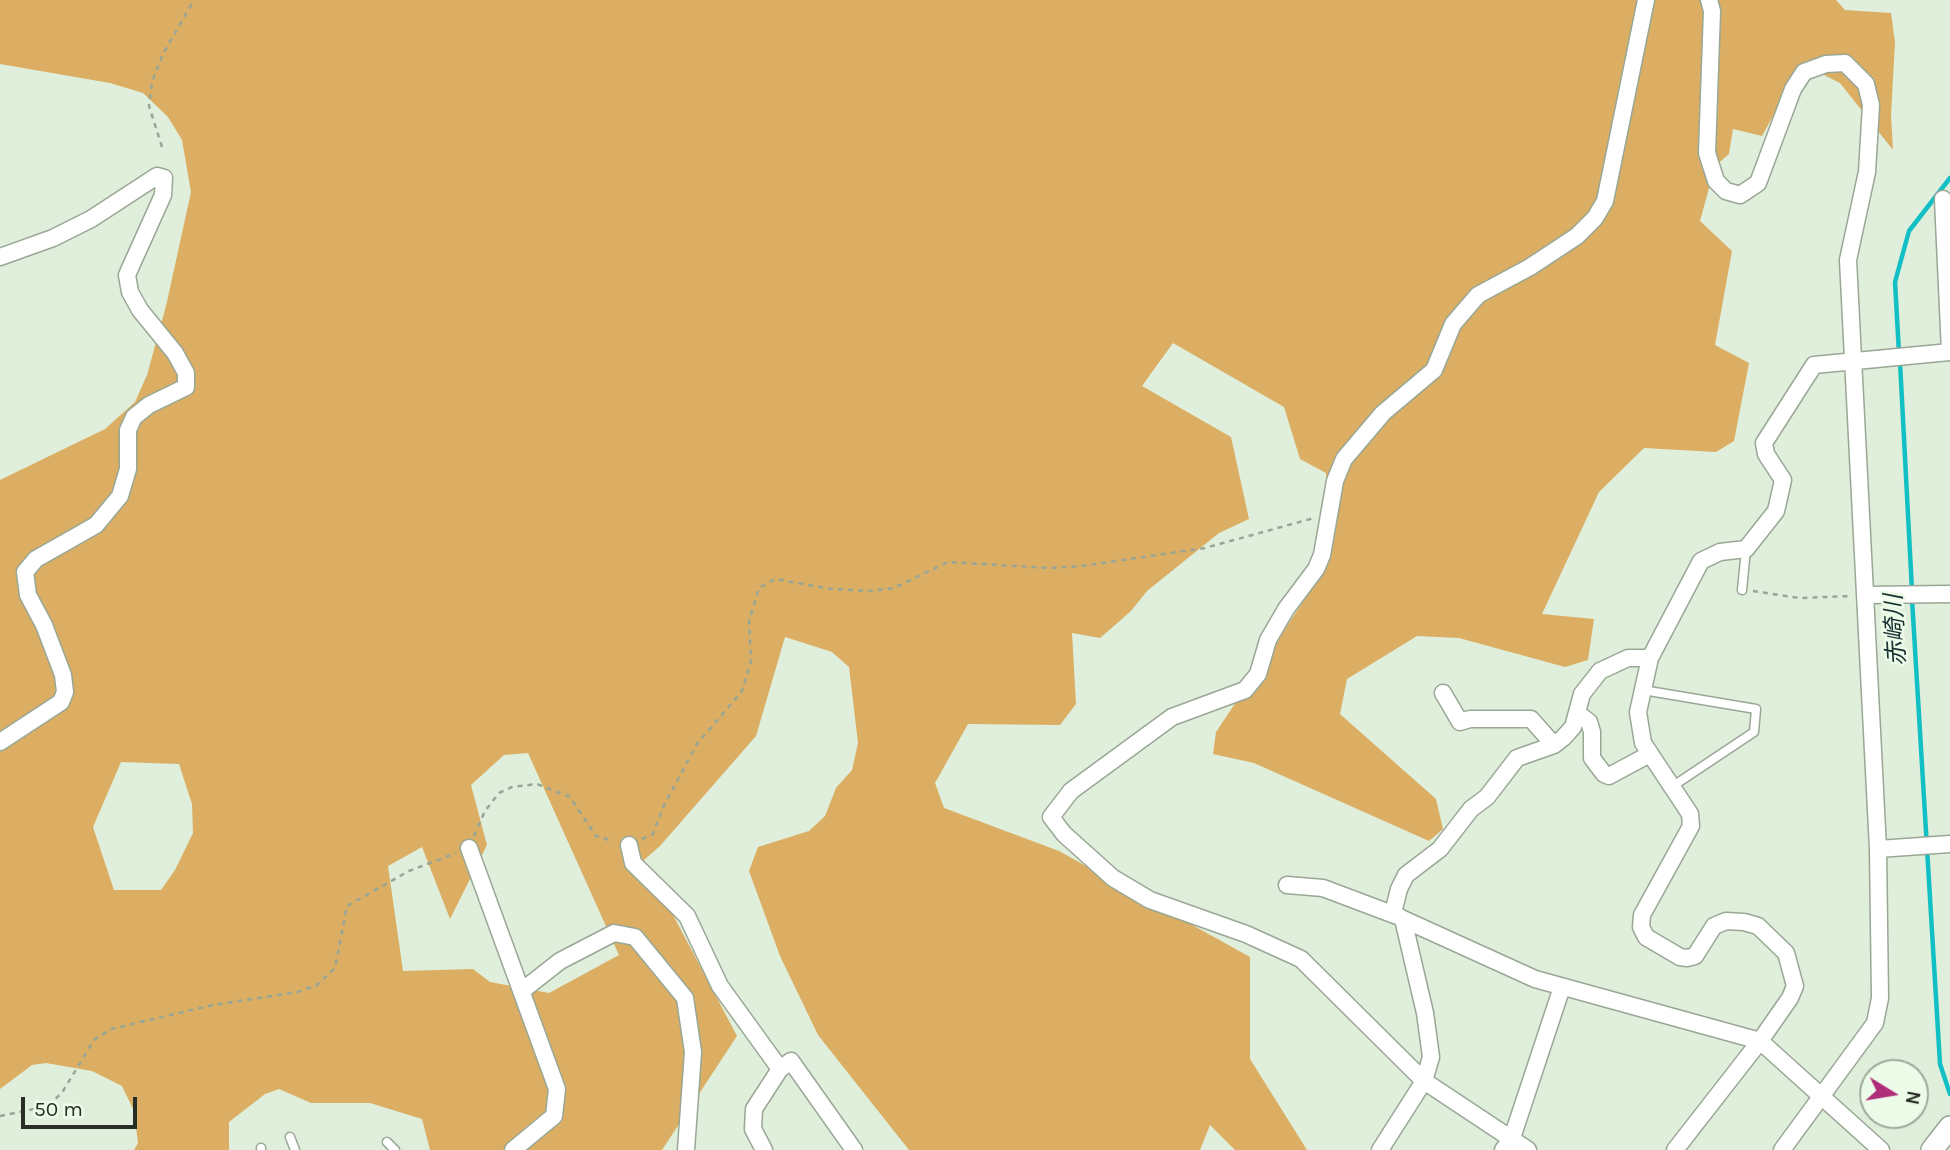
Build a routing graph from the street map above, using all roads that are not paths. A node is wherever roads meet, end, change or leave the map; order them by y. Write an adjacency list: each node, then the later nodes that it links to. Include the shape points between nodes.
1 (1646, 0): 28 (street, via 1605,201 1595,218 1577,236 1530,267 1478,295 1453,324 1434,370 1383,413 1344,459 1327,514 1322,555 1268,640 1258,674 1245,690 1172,716 1071,791 1051,817 1113,878 1150,900 1301,959)
2 (1709, 0): 5 (street, via 1707,153 1716,181 1726,191 1740,195 1758,183 1793,89 1804,72 1845,63 1866,84 1871,105 1867,172 1848,260)
3 (1943, 199): 5 (street, via 1950,352)
4 (0, 257): 14 (street, via 53,238 157,176 164,178 163,195 127,275 140,310 186,373 186,387 134,417 128,430 128,469 120,496 96,525 36,559 25,572 28,595 44,625 65,692 61,702)
5 (1853, 359): 6 (street, via 1814,365 1776,421 1764,443 1783,480 1782,496); 9 (street)
6 (1746, 549): 7 (lane); 10 (street, via 1720,552 1701,561)
7 (1742, 590)
8 (1950, 594): 9 (street)
9 (1865, 595): 21 (street)
10 (1650, 658): 11 (street); 13 (street, via 1628,658 1600,671 1582,695)
11 (1643, 690): 16 (street, via 1638,712 1643,743); 17 (lane, via 1756,709 1754,732)
12 (1443, 692): 15 (street, via 1460,722 1531,719)
13 (1577, 713): 15 (street, via 1573,727); 16 (street, via 1589,722 1592,758 1604,774 1609,776)
14 (0, 742)
15 (1554, 746): 23 (street, via 1517,758 1440,849 1406,874 1399,889)
16 (1650, 754): 17 (street)
17 (1670, 788): 26 (street, via 1690,814 1691,826 1642,915 1641,927 1646,937 1680,957 1695,956 1714,926 1726,921 1744,922 1773,937 1786,953 1795,986)
18 (629, 845): 27 (street, via 632,863 687,916 720,986)
19 (1950, 845): 21 (street)
20 (469, 848): 25 (street)
21 (1878, 849): 29 (street, via 1880,998 1875,1023)
22 (1287, 885): 23 (street, via 1323,888)
23 (1398, 916): 24 (street); 28 (street, via 1425,1013 1431,1058)
24 (1562, 987): 26 (street); 33 (street)
25 (523, 990): 36 (street, via 557,1089 554,1116); 37 (street, via 560,961 614,933 635,937 685,998 693,1052)
26 (1760, 1041): 29 (street); 42 (street)
27 (780, 1069): 38 (street, via 754,1110 753,1129); 39 (street, via 791,1061)
28 (1423, 1081): 33 (street); 40 (street)
29 (1824, 1096): 43 (street); 44 (street)
30 (1950, 1127): 45 (street)
31 (290, 1137): 34 (lane)
32 (387, 1142): 35 (lane)
33 (1508, 1144): 41 (street)
34 (295, 1150)
35 (395, 1150)
36 (513, 1150)
37 (686, 1150)
38 (764, 1150)
39 (854, 1150)
40 (1380, 1150)
41 (1528, 1150)
42 (1675, 1150)
43 (1782, 1150)
44 (1881, 1150)
45 (1932, 1150)

